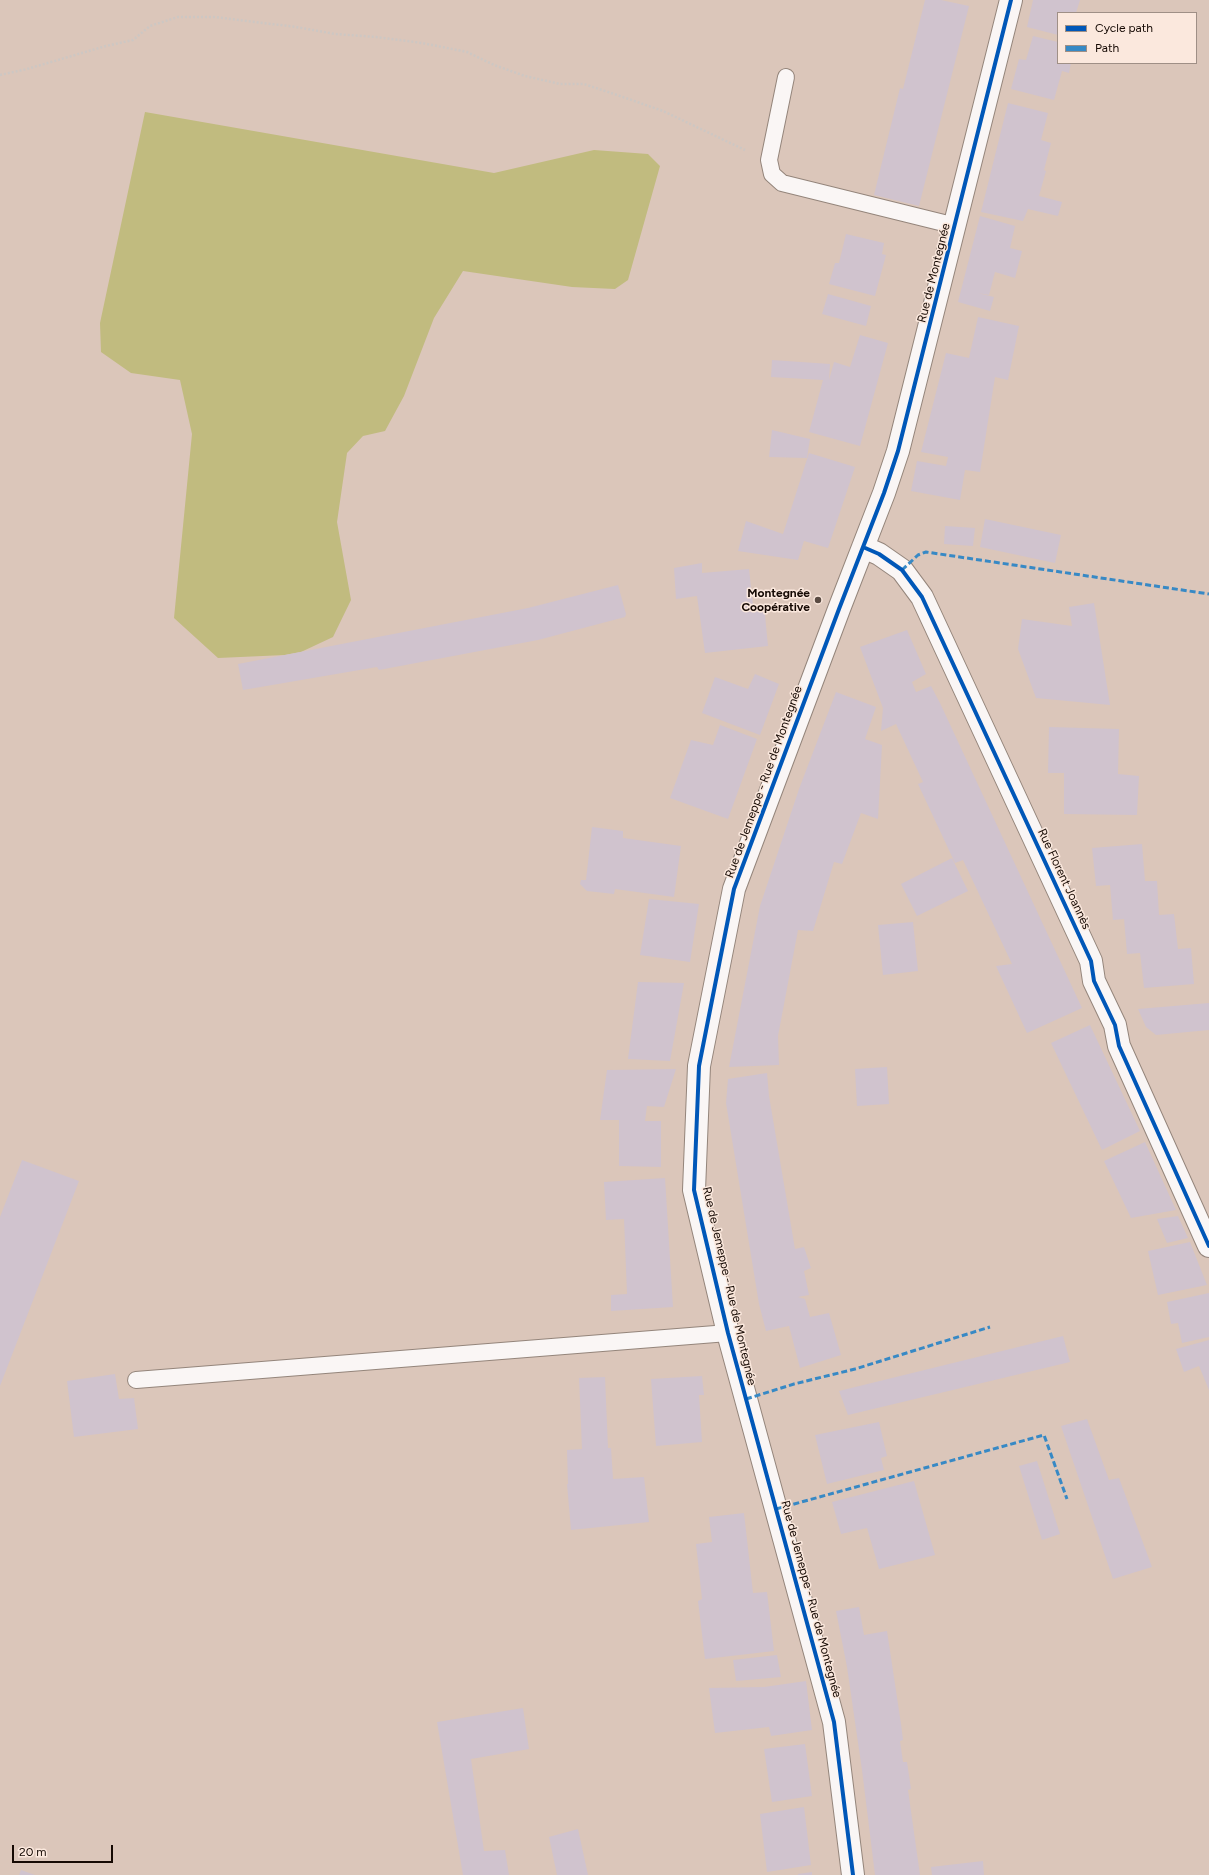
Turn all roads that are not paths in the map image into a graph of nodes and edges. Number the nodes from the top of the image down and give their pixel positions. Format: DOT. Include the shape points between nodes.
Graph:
graph roads {
  1 [pos="1011,0"];
  2 [pos="786,78"];
  3 [pos="956,226"];
  4 [pos="863,547"];
  5 [pos="1209,1246"];
  6 [pos="728,1333"];
  7 [pos="136,1380"];
  8 [pos="853,1875"];
  1 -- 3 [label="street, Rue de Montegnée"];
  2 -- 3 [label="lane" via="769,160 772,174 782,183"];
  3 -- 4 [label="street, Rue de Montegnée" via="898,451"];
  4 -- 5 [label="street, Rue Florent Joannès" via="884,557 902,570 922,597 1090,961 1094,981 1115,1026 1119,1046"];
  4 -- 6 [label="street, Rue de Jemeppe - Rue de Montegnée" via="734,889 699,1066 694,1190"];
  6 -- 7 [label="lane"];
  6 -- 8 [label="street, Rue de Jemeppe - Rue de Montegnée" via="834,1722"];
}
